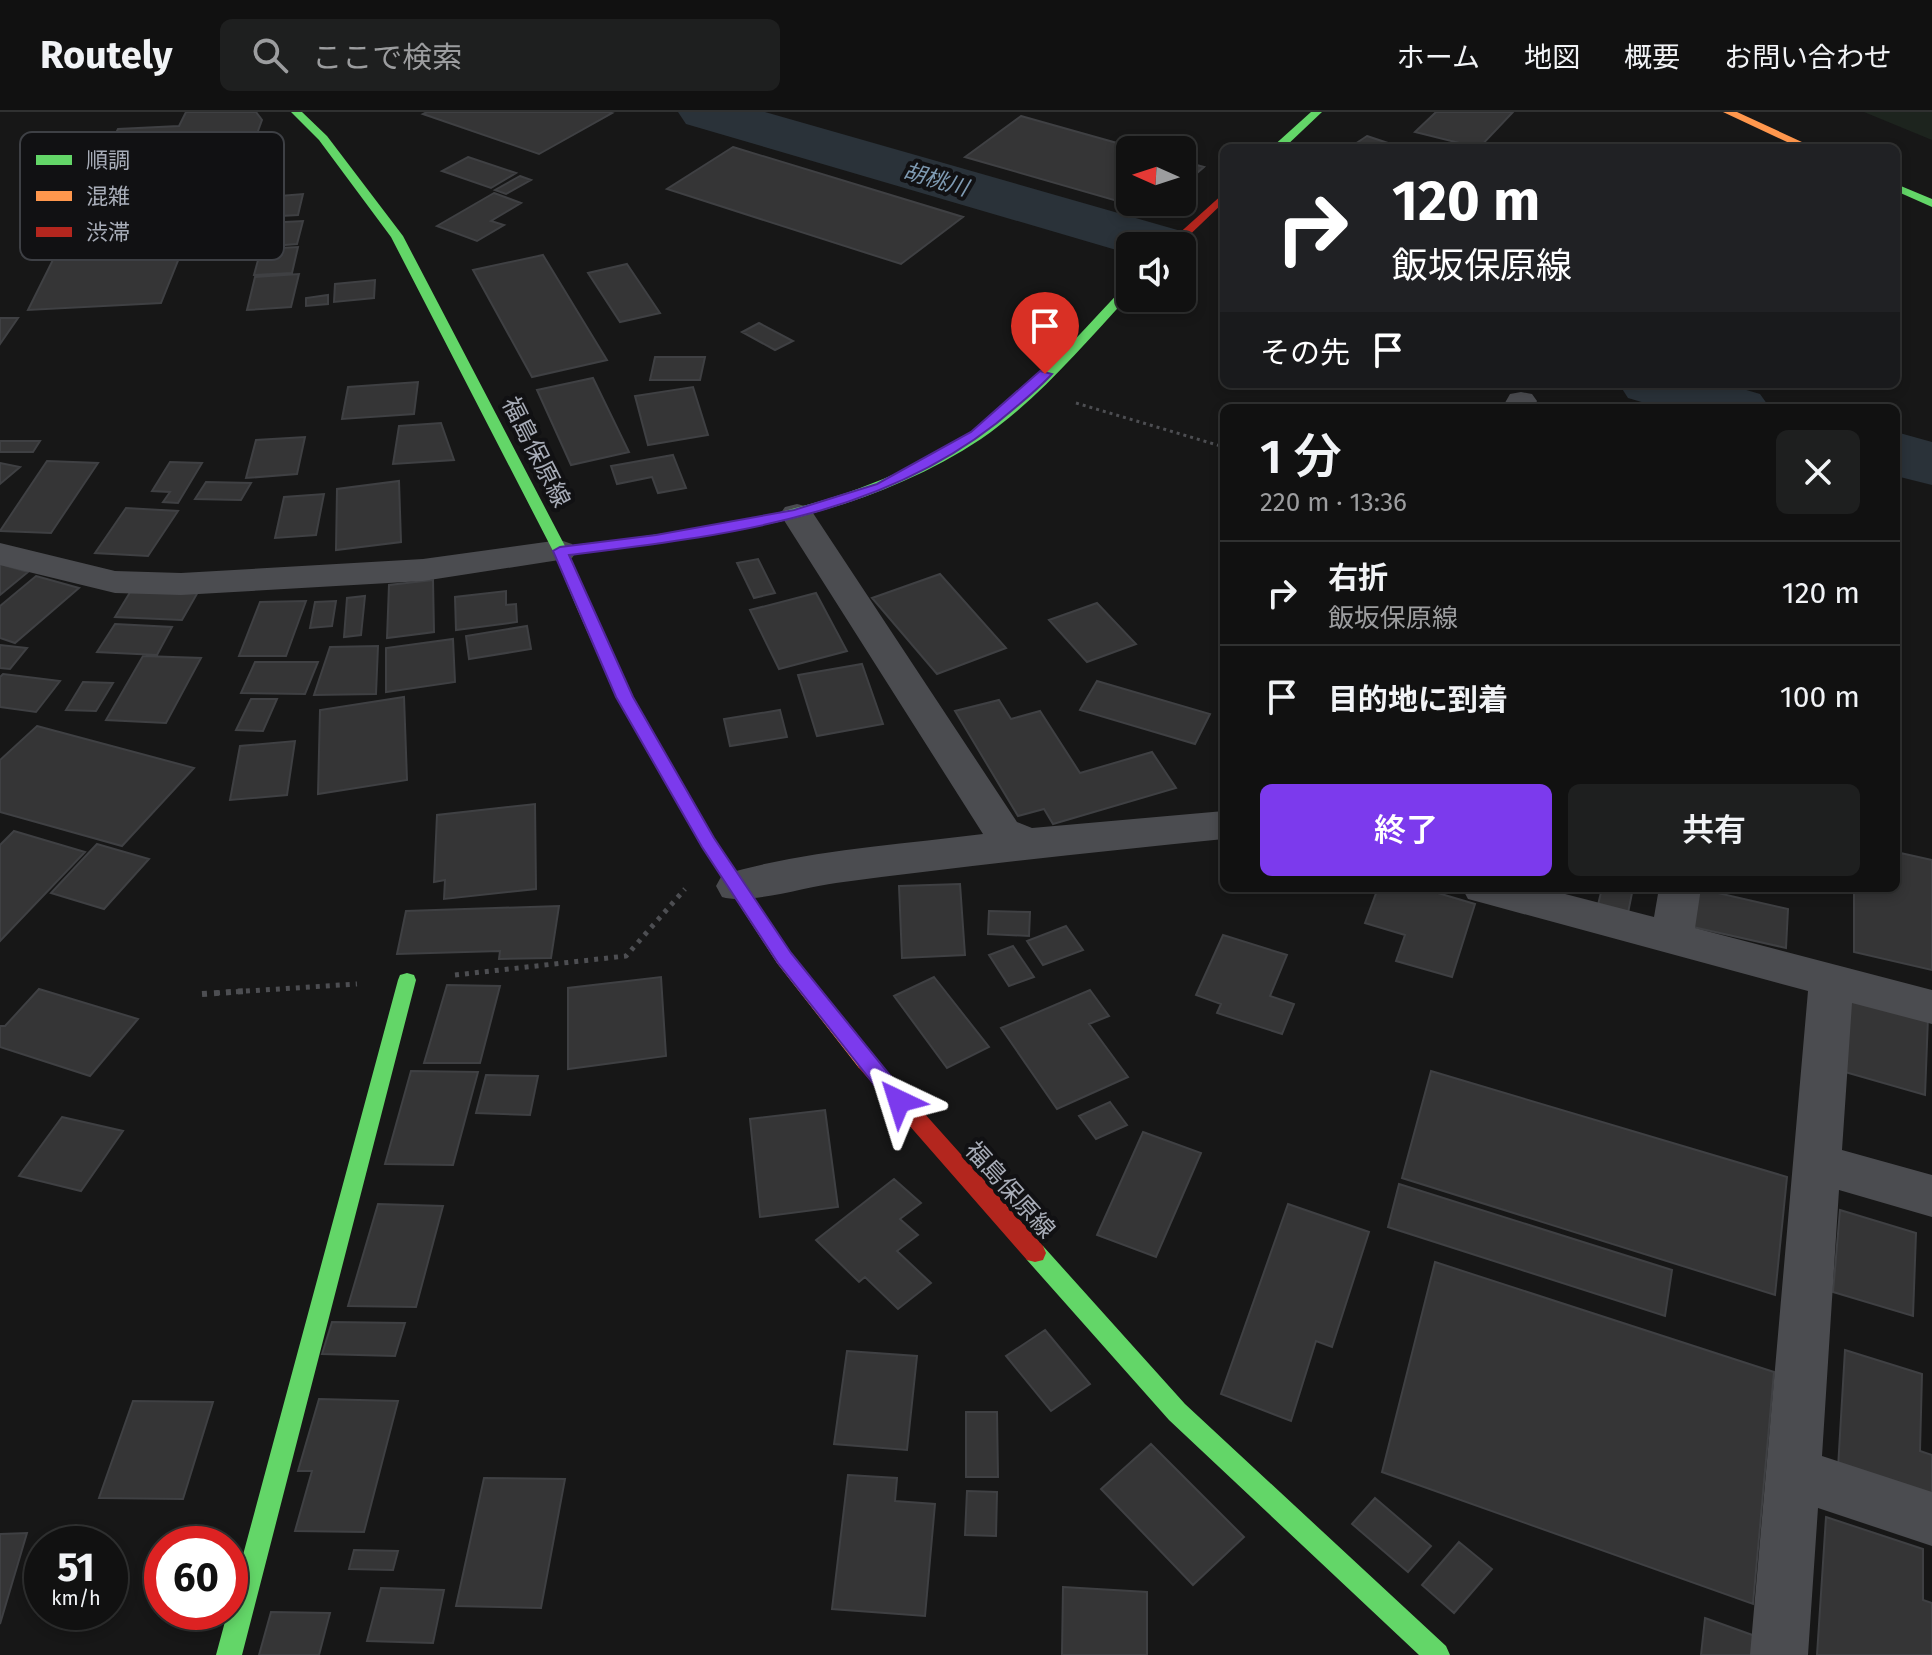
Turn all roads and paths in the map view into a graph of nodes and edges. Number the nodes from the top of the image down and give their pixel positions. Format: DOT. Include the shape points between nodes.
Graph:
graph roads {
  1 [pos="296,112"];
  2 [pos="1317,112"];
  3 [pos="1728,112"];
  4 [pos="1281,144"];
  5 [pos="1800,144"];
  6 [pos="1900,189"];
  7 [pos="1220,200"];
  8 [pos="1932,203"];
  9 [pos="1184,232"];
  10 [pos="1116,302"];
  11 [pos="1030,388"];
  12 [pos="1220,446"];
  13 [pos="797,514"];
  14 [pos="560,551"];
  15 [pos="0,554"];
  16 [pos="1220,825"];
  17 [pos="1029,843"];
  18 [pos="730,875"];
  19 [pos="1498,892"];
  20 [pos="1679,892"];
  21 [pos="1672,938"];
  22 [pos="407,980"];
  23 [pos="1831,981"];
  24 [pos="202,994"];
  25 [pos="1932,1007"];
  26 [pos="1817,1163"];
  27 [pos="1932,1196"];
  28 [pos="1793,1473"];
  29 [pos="1932,1519"];
  30 [pos="229,1655"];
  31 [pos="1437,1655"];
  32 [pos="1779,1655"];
  1 -- 14 [label="main road, 福島保原線" via="323,138 397,236"];
  2 -- 4 [label="main road"];
  3 -- 5 [label="main road"];
  6 -- 8 [label="main road"];
  7 -- 9 [label="main road"];
  10 -- 11 [label="main road"];
  11 -- 12 [label="path"];
  11 -- 13 [label="main road" via="976,435 903,478"];
  13 -- 14 [label="main road"];
  13 -- 17 [label="street" via="1003,832"];
  14 -- 15 [label="street" via="423,570 181,584 115,582"];
  14 -- 18 [label="main road, 福島保原線" via="624,697"];
  16 -- 17 [label="street"];
  17 -- 18 [label="street" via="800,872"];
  18 -- 22 [label="path" via="677,896 626,956"];
  18 -- 31 [label="main road, 福島保原線" via="784,958 878,1077 1177,1412"];
  19 -- 21 [label="street"];
  20 -- 21 [label="street"];
  21 -- 23 [label="street"];
  22 -- 24 [label="path"];
  22 -- 30 [label="main road"];
  23 -- 25 [label="street"];
  23 -- 26 [label="street"];
  26 -- 27 [label="street"];
  26 -- 28 [label="street"];
  28 -- 29 [label="street"];
  28 -- 32 [label="street"];
}
